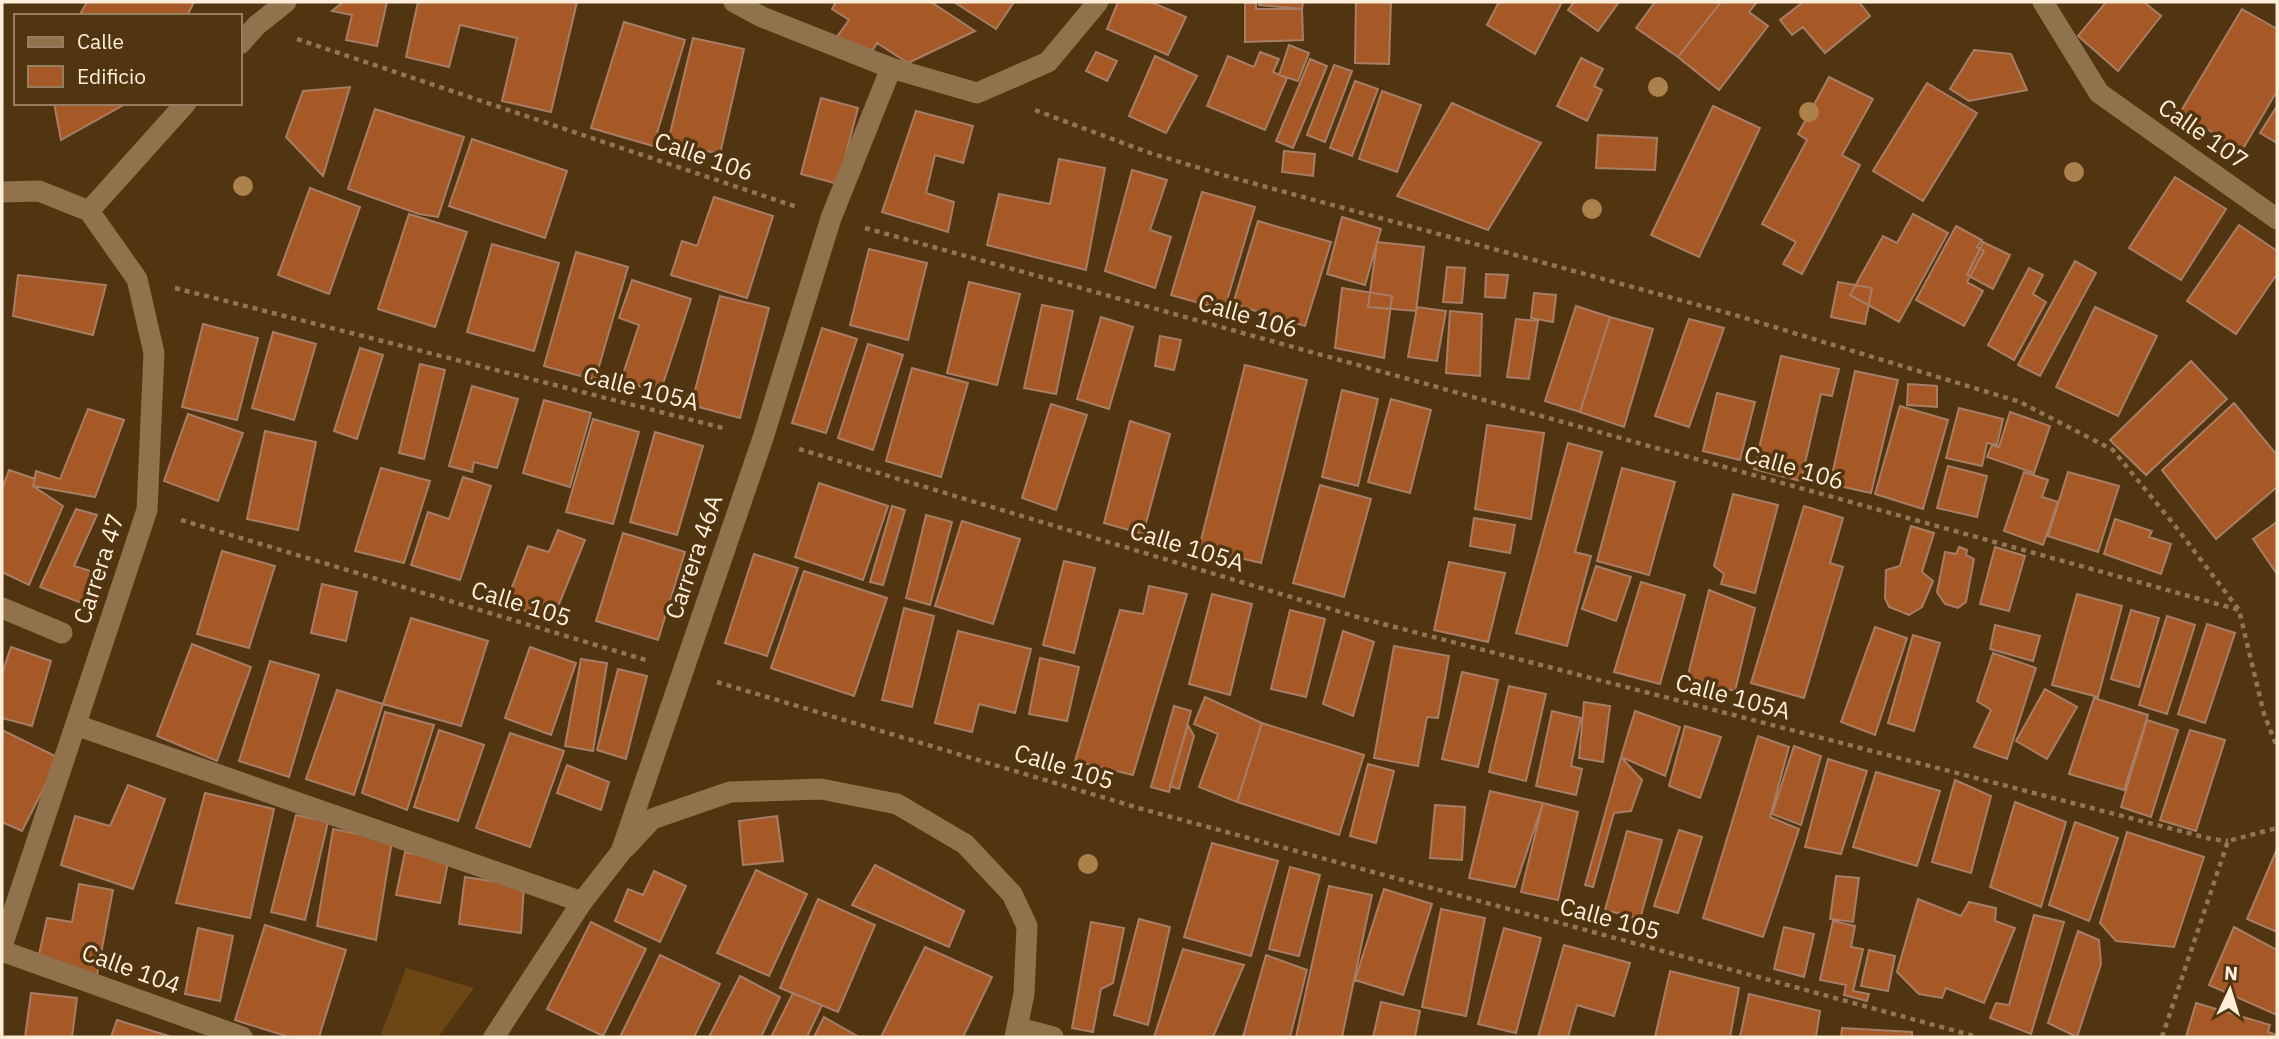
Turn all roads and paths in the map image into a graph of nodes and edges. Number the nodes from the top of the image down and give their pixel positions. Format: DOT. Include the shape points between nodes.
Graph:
graph roads {
  1 [pos="263,2"];
  2 [pos="286,2"];
  3 [pos="734,2"];
  4 [pos="1098,2"];
  5 [pos="2043,2"];
  6 [pos="257,25"];
  7 [pos="242,42"];
  8 [pos="891,68"];
  9 [pos="976,93"];
  10 [pos="184,105"];
  11 [pos="2,192"];
  12 [pos="89,211"];
  13 [pos="831,218"];
  14 [pos="2277,219"];
  15 [pos="137,279"];
  16 [pos="763,438"];
  17 [pos="147,510"];
  18 [pos="2,608"];
  19 [pos="2239,610"];
  20 [pos="62,633"];
  21 [pos="682,671"];
  22 [pos="76,725"];
  23 [pos="2277,747"];
  24 [pos="2277,828"];
  25 [pos="2228,841"];
  26 [pos="621,852"];
  27 [pos="582,902"];
  28 [pos="2,946"];
  29 [pos="2,951"];
  30 [pos="1017,1033"];
  31 [pos="242,1037"];
  32 [pos="494,1037"];
  33 [pos="1053,1037"];
  34 [pos="1978,1037"];
  35 [pos="2162,1037"];
  1 -- 6 [label="street"];
  2 -- 6 [label="street"];
  3 -- 8 [label="street"];
  4 -- 9 [label="street" via="1048,62"];
  5 -- 14 [label="street, Calle 107" via="2099,93"];
  6 -- 7 [label="street"];
  6 -- 13 [label="path, Calle 106"];
  8 -- 9 [label="street"];
  8 -- 13 [label="street, Carrera 46A"];
  9 -- 19 [label="path" via="1219,174 1735,314 2020,402 2113,450"];
  10 -- 12 [label="street"];
  11 -- 12 [label="street" via="39,191"];
  12 -- 15 [label="street, Carrera 47"];
  13 -- 16 [label="street, Carrera 46A"];
  13 -- 19 [label="path, Calle 106"];
  15 -- 16 [label="path, Calle 105A"];
  15 -- 17 [label="street, Carrera 47" via="154,354"];
  16 -- 21 [label="street, Carrera 46A"];
  16 -- 25 [label="path, Calle 105A" via="1364,619"];
  17 -- 21 [label="path, Calle 105"];
  17 -- 22 [label="street, Carrera 47"];
  18 -- 20 [label="street"];
  19 -- 23 [label="path" via="2264,714"];
  21 -- 26 [label="street, Carrera 46A"];
  21 -- 34 [label="path, Calle 105" via="1142,809"];
  22 -- 27 [label="street"];
  22 -- 28 [label="street, Carrera 47"];
  24 -- 25 [label="path"];
  25 -- 35 [label="path"];
  26 -- 27 [label="street, Carrera 46A"];
  26 -- 30 [label="street" via="652,819 730,792 821,789 897,804 965,844 1012,894 1027,926"];
  27 -- 32 [label="street, Carrera 46A"];
  29 -- 31 [label="street, Calle 104"];
  30 -- 33 [label="street"];
}
